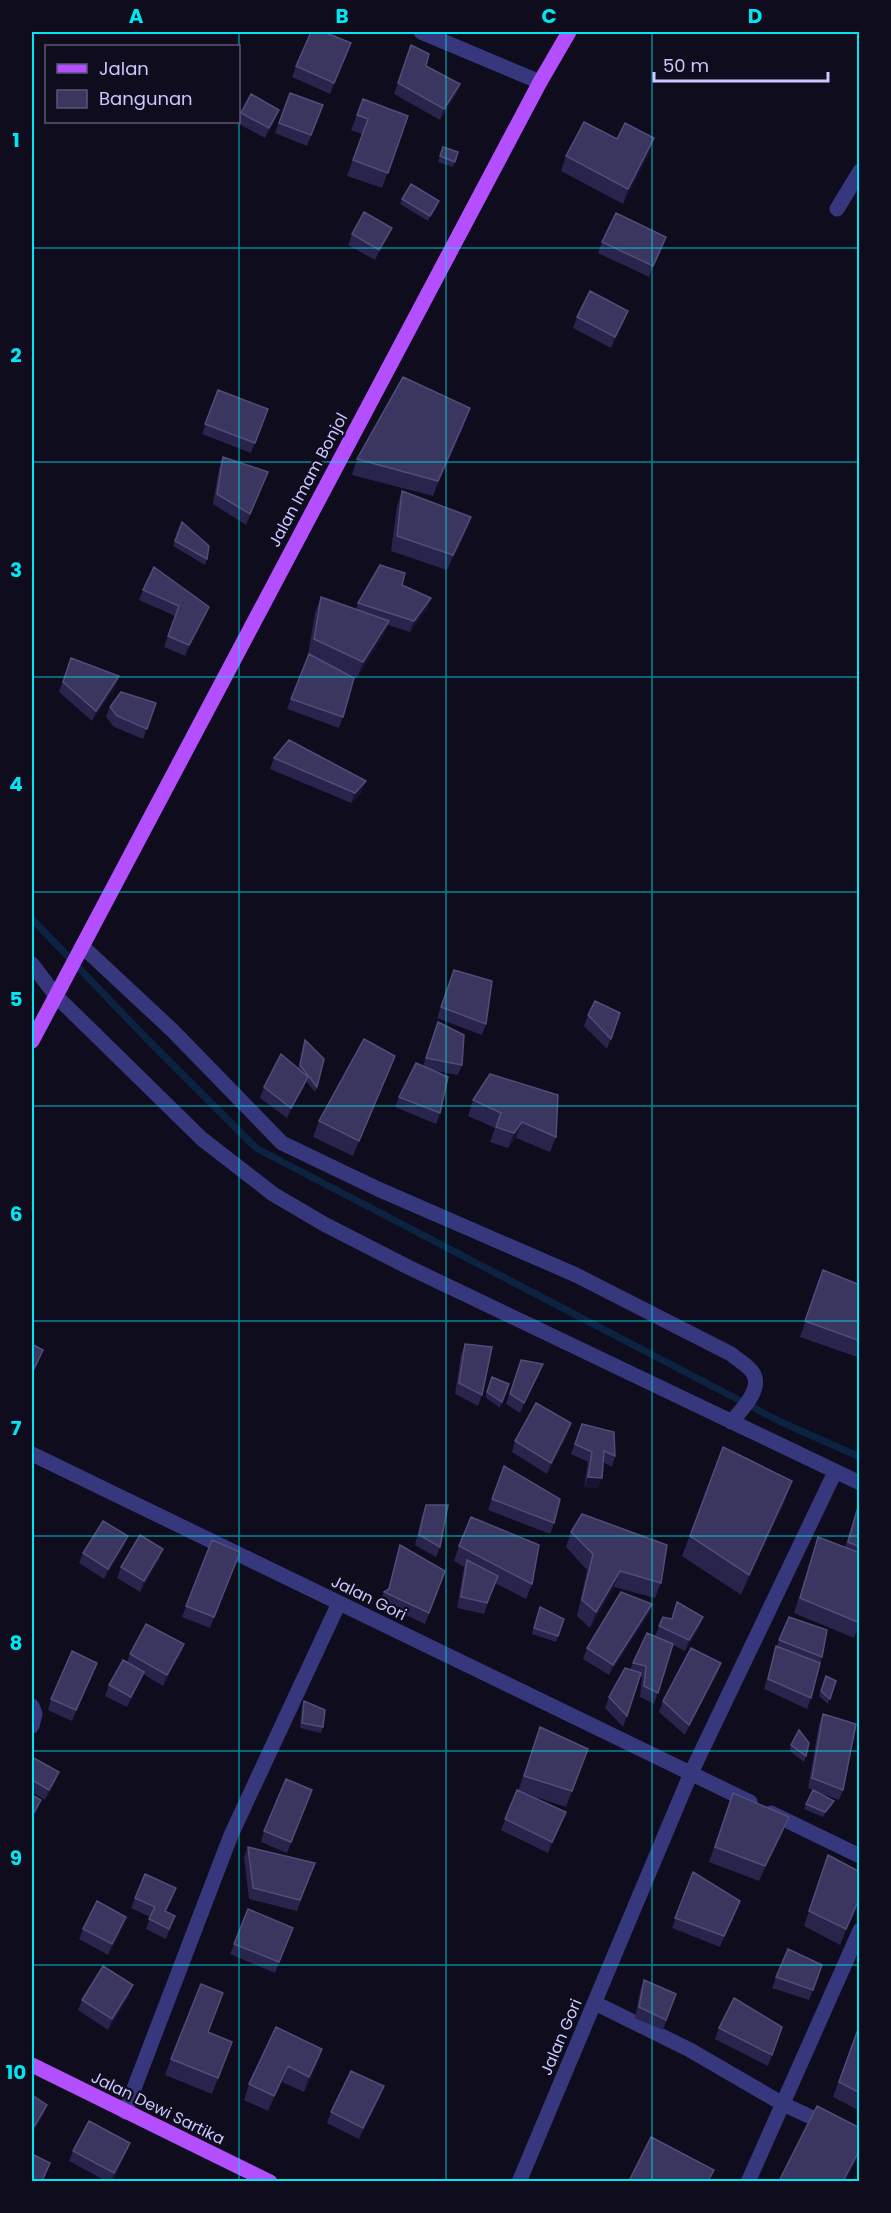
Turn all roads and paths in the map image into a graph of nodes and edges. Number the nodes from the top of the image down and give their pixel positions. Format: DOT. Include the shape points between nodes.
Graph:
graph roads {
  1 [pos="421,32"];
  2 [pos="569,32"];
  3 [pos="540,82"];
  4 [pos="860,171"];
  5 [pos="837,209"];
  6 [pos="82,948"];
  7 [pos="32,964"];
  8 [pos="56,995"];
  9 [pos="32,1041"];
  10 [pos="734,1419"];
  11 [pos="32,1454"];
  12 [pos="835,1472"];
  13 [pos="860,1483"];
  14 [pos="339,1603"];
  15 [pos="32,1706"];
  16 [pos="32,1726"];
  17 [pos="691,1773"];
  18 [pos="860,1856"];
  19 [pos="860,1930"];
  20 [pos="595,2003"];
  21 [pos="32,2065"];
  22 [pos="783,2104"];
  23 [pos="125,2112"];
  24 [pos="860,2140"];
  25 [pos="270,2181"];
  26 [pos="519,2181"];
  27 [pos="748,2181"];
  1 -- 3 [label="street"];
  2 -- 3 [label="main road, Jalan Imam Bonjol"];
  3 -- 6 [label="main road, Jalan Imam Bonjol"];
  4 -- 5 [label="street"];
  6 -- 8 [label="main road, Jalan Imam Bonjol"];
  6 -- 10 [label="street" via="172,1030 282,1143 576,1275 731,1354 754,1375 753,1393"];
  7 -- 8 [label="street"];
  8 -- 9 [label="main road, Jalan Imam Bonjol"];
  8 -- 10 [label="street" via="202,1139 273,1194 408,1267"];
  10 -- 12 [label="street"];
  11 -- 14 [label="street, Jalan Gori"];
  12 -- 13 [label="street"];
  12 -- 17 [label="street, Jalan Gori"];
  14 -- 17 [label="street, Jalan Gori"];
  14 -- 23 [label="street" via="231,1835"];
  15 -- 16 [label="street"];
  17 -- 18 [label="street, Jalan Gori"];
  17 -- 20 [label="street, Jalan Gori"];
  19 -- 22 [label="street"];
  20 -- 22 [label="street" via="690,2050"];
  20 -- 26 [label="street, Jalan Gori"];
  21 -- 23 [label="main road, Jalan Dewi Sartika"];
  22 -- 24 [label="street"];
  22 -- 27 [label="street"];
  23 -- 25 [label="main road, Jalan Dewi Sartika"];
}
